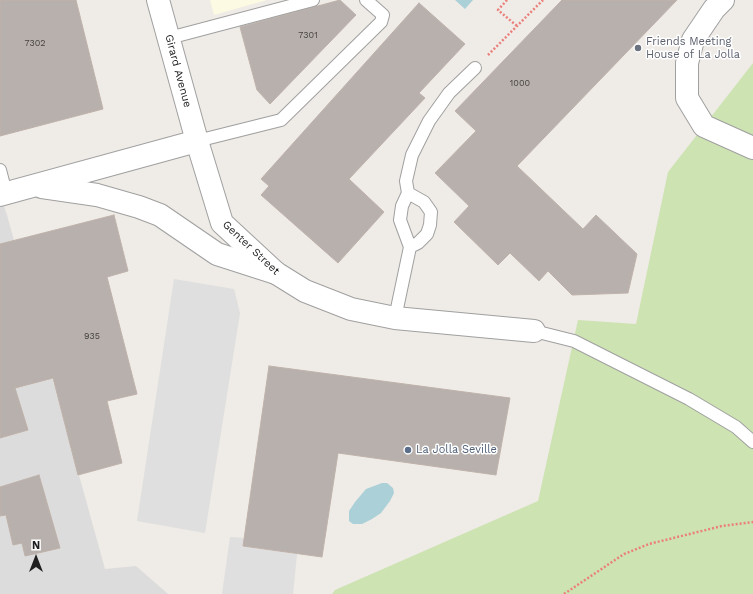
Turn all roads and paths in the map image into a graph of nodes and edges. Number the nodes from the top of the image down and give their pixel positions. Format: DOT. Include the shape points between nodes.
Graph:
graph roads {
  1 [pos="158,0"];
  2 [pos="313,0"];
  3 [pos="366,0"];
  4 [pos="507,0"];
  5 [pos="536,0"];
  6 [pos="543,0"];
  7 [pos="723,0"];
  8 [pos="539,4"];
  9 [pos="517,26"];
  10 [pos="169,38"];
  11 [pos="475,68"];
  12 [pos="197,141"];
  13 [pos="753,148"];
  14 [pos="0,170"];
  15 [pos="32,186"];
  16 [pos="408,193"];
  17 [pos="3,194"];
  18 [pos="410,247"];
  19 [pos="276,273"];
  20 [pos="395,318"];
  21 [pos="534,331"];
  22 [pos="753,442"];
  23 [pos="753,522"];
  24 [pos="564,594"];
  1 -- 10 [label="street, Girard Avenue"];
  2 -- 10 [label="lane"];
  3 -- 12 [label="lane" via="383,15 381,22 281,120"];
  4 -- 9 [label="path" via="498,10"];
  5 -- 8 [label="path"];
  6 -- 8 [label="path"];
  7 -- 13 [label="street" via="693,40 687,63 687,98 704,126"];
  8 -- 9 [label="path"];
  9 -- 11 [label="path"];
  10 -- 12 [label="street, Girard Avenue"];
  11 -- 16 [label="lane" via="449,93 429,121 412,155 406,181"];
  12 -- 15 [label="street"];
  12 -- 19 [label="street, Genter Street" via="222,223"];
  14 -- 17 [label="lane"];
  15 -- 17 [label="street"];
  15 -- 19 [label="street" via="97,195 139,207 160,215 217,254"];
  16 -- 18 [label="lane" via="402,206 400,220"];
  16 -- 18 [label="lane" via="424,202 431,212 426,234"];
  18 -- 20 [label="lane"];
  19 -- 20 [label="street, Genter Street" via="305,291 352,309"];
  20 -- 21 [label="street, Genter Street"];
  21 -- 22 [label="lane" via="574,341 689,400 736,428"];
  23 -- 24 [label="path" via="722,526 649,544 624,554"];
}
